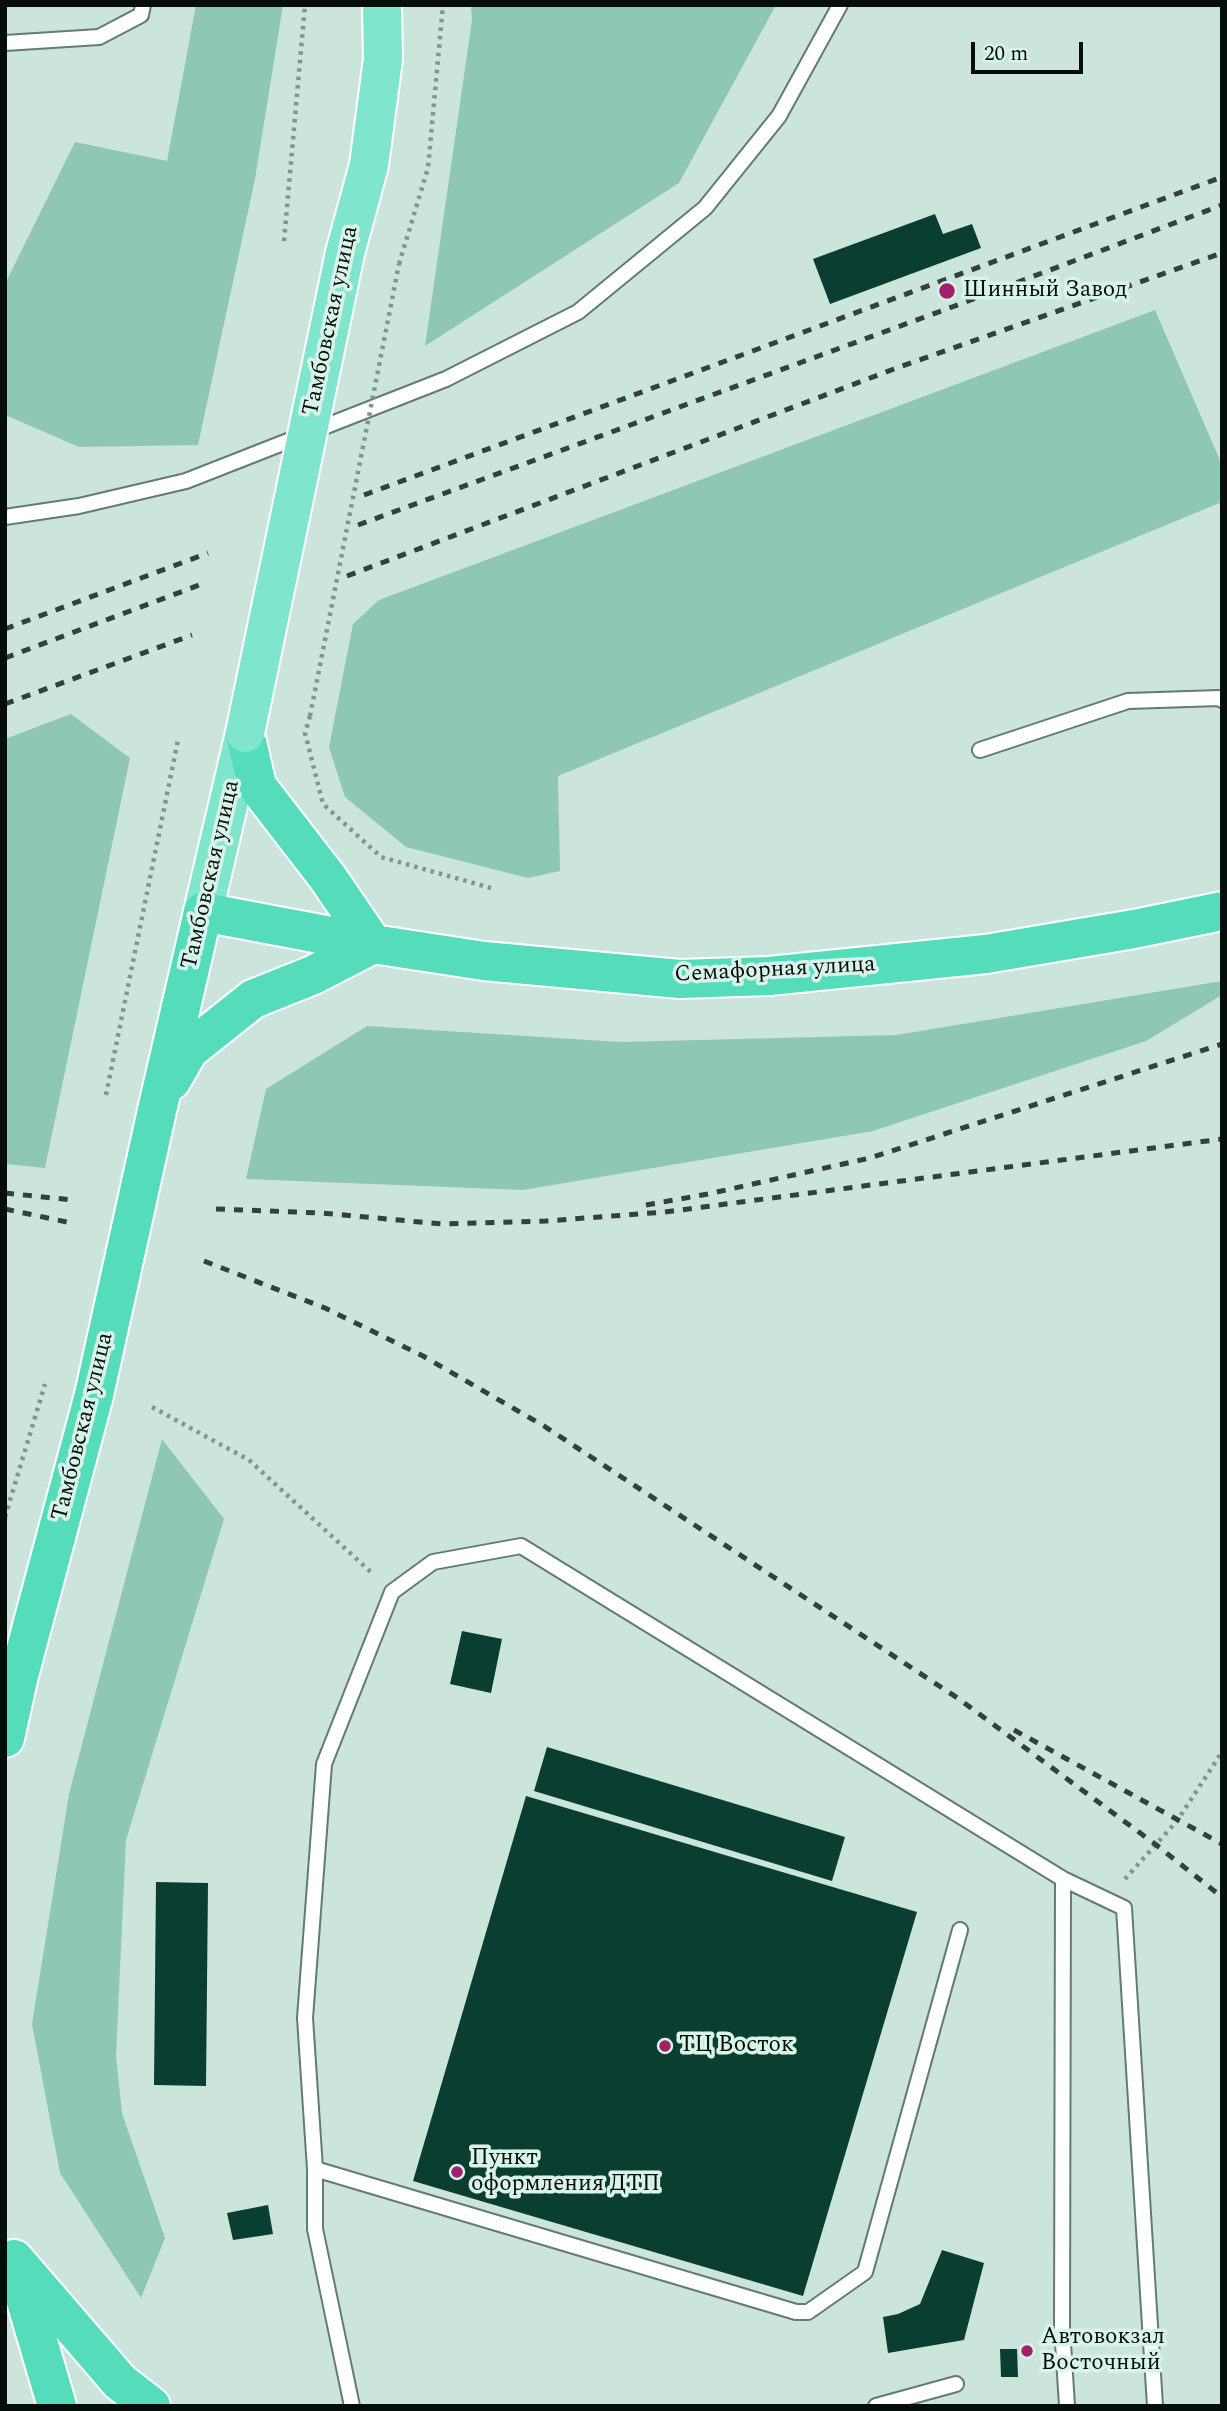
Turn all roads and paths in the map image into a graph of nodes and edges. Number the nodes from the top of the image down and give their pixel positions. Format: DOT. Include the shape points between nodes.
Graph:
graph roads {
  1 [pos="143,5"];
  2 [pos="304,5"];
  3 [pos="382,5"];
  4 [pos="443,5"];
  5 [pos="840,5"];
  6 [pos="5,43"];
  7 [pos="284,241"];
  8 [pos="5,517"];
  9 [pos="1222,700"];
  10 [pos="245,733"];
  11 [pos="178,740"];
  12 [pos="980,750"];
  13 [pos="491,888"];
  14 [pos="1222,911"];
  15 [pos="203,912"];
  16 [pos="373,944"];
  17 [pos="106,1095"];
  18 [pos="158,1106"];
  19 [pos="45,1384"];
  20 [pos="152,1407"];
  21 [pos="5,1517"];
  22 [pos="392,1592"];
  23 [pos="5,1738"];
  24 [pos="1222,1752"];
  25 [pos="1063,1879"];
  26 [pos="1124,1908"];
  27 [pos="960,1930"];
  28 [pos="315,2169"];
  29 [pos="9,2251"];
  30 [pos="956,2384"];
  31 [pos="57,2406"];
  32 [pos="151,2406"];
  33 [pos="352,2406"];
  34 [pos="876,2406"];
  35 [pos="1067,2406"];
  36 [pos="1155,2406"];
  1 -- 6 [label="lane" via="141,15 99,37"];
  2 -- 7 [label="path"];
  3 -- 10 [label="main road, Тамбовская улица, bridge" via="383,59 369,165 345,253"];
  4 -- 13 [label="path, bridge" via="428,168 400,264 305,733 323,804 382,857"];
  5 -- 8 [label="lane" via="779,116 705,208 578,312 446,379 186,481 79,506"];
  9 -- 12 [label="lane" via="1128,701"];
  10 -- 15 [label="main road, Тамбовская улица"];
  10 -- 16 [label="highway" via="257,786"];
  11 -- 17 [label="path"];
  14 -- 16 [label="highway, Семафорная улица" via="986,954 769,976 680,979 484,961"];
  15 -- 16 [label="highway, Семафорная улица"];
  15 -- 18 [label="highway, Тамбовская улица"];
  16 -- 18 [label="highway" via="254,999 189,1050"];
  18 -- 23 [label="highway, Тамбовская улица, bridge" via="94,1395"];
  19 -- 21 [label="path"];
  20 -- 22 [label="path" via="249,1460"];
  22 -- 25 [label="lane" via="433,1562 521,1546"];
  22 -- 28 [label="lane" via="324,1764 304,2018"];
  24 -- 26 [label="path" via="1177,1821 1119,1886"];
  25 -- 26 [label="lane"];
  25 -- 35 [label="lane" via="1062,2327"];
  26 -- 36 [label="lane"];
  27 -- 28 [label="lane" via="865,2272 808,2312"];
  28 -- 33 [label="lane" via="315,2229"];
  29 -- 31 [label="highway"];
  29 -- 32 [label="highway" via="120,2382"];
  30 -- 34 [label="lane"];
}
